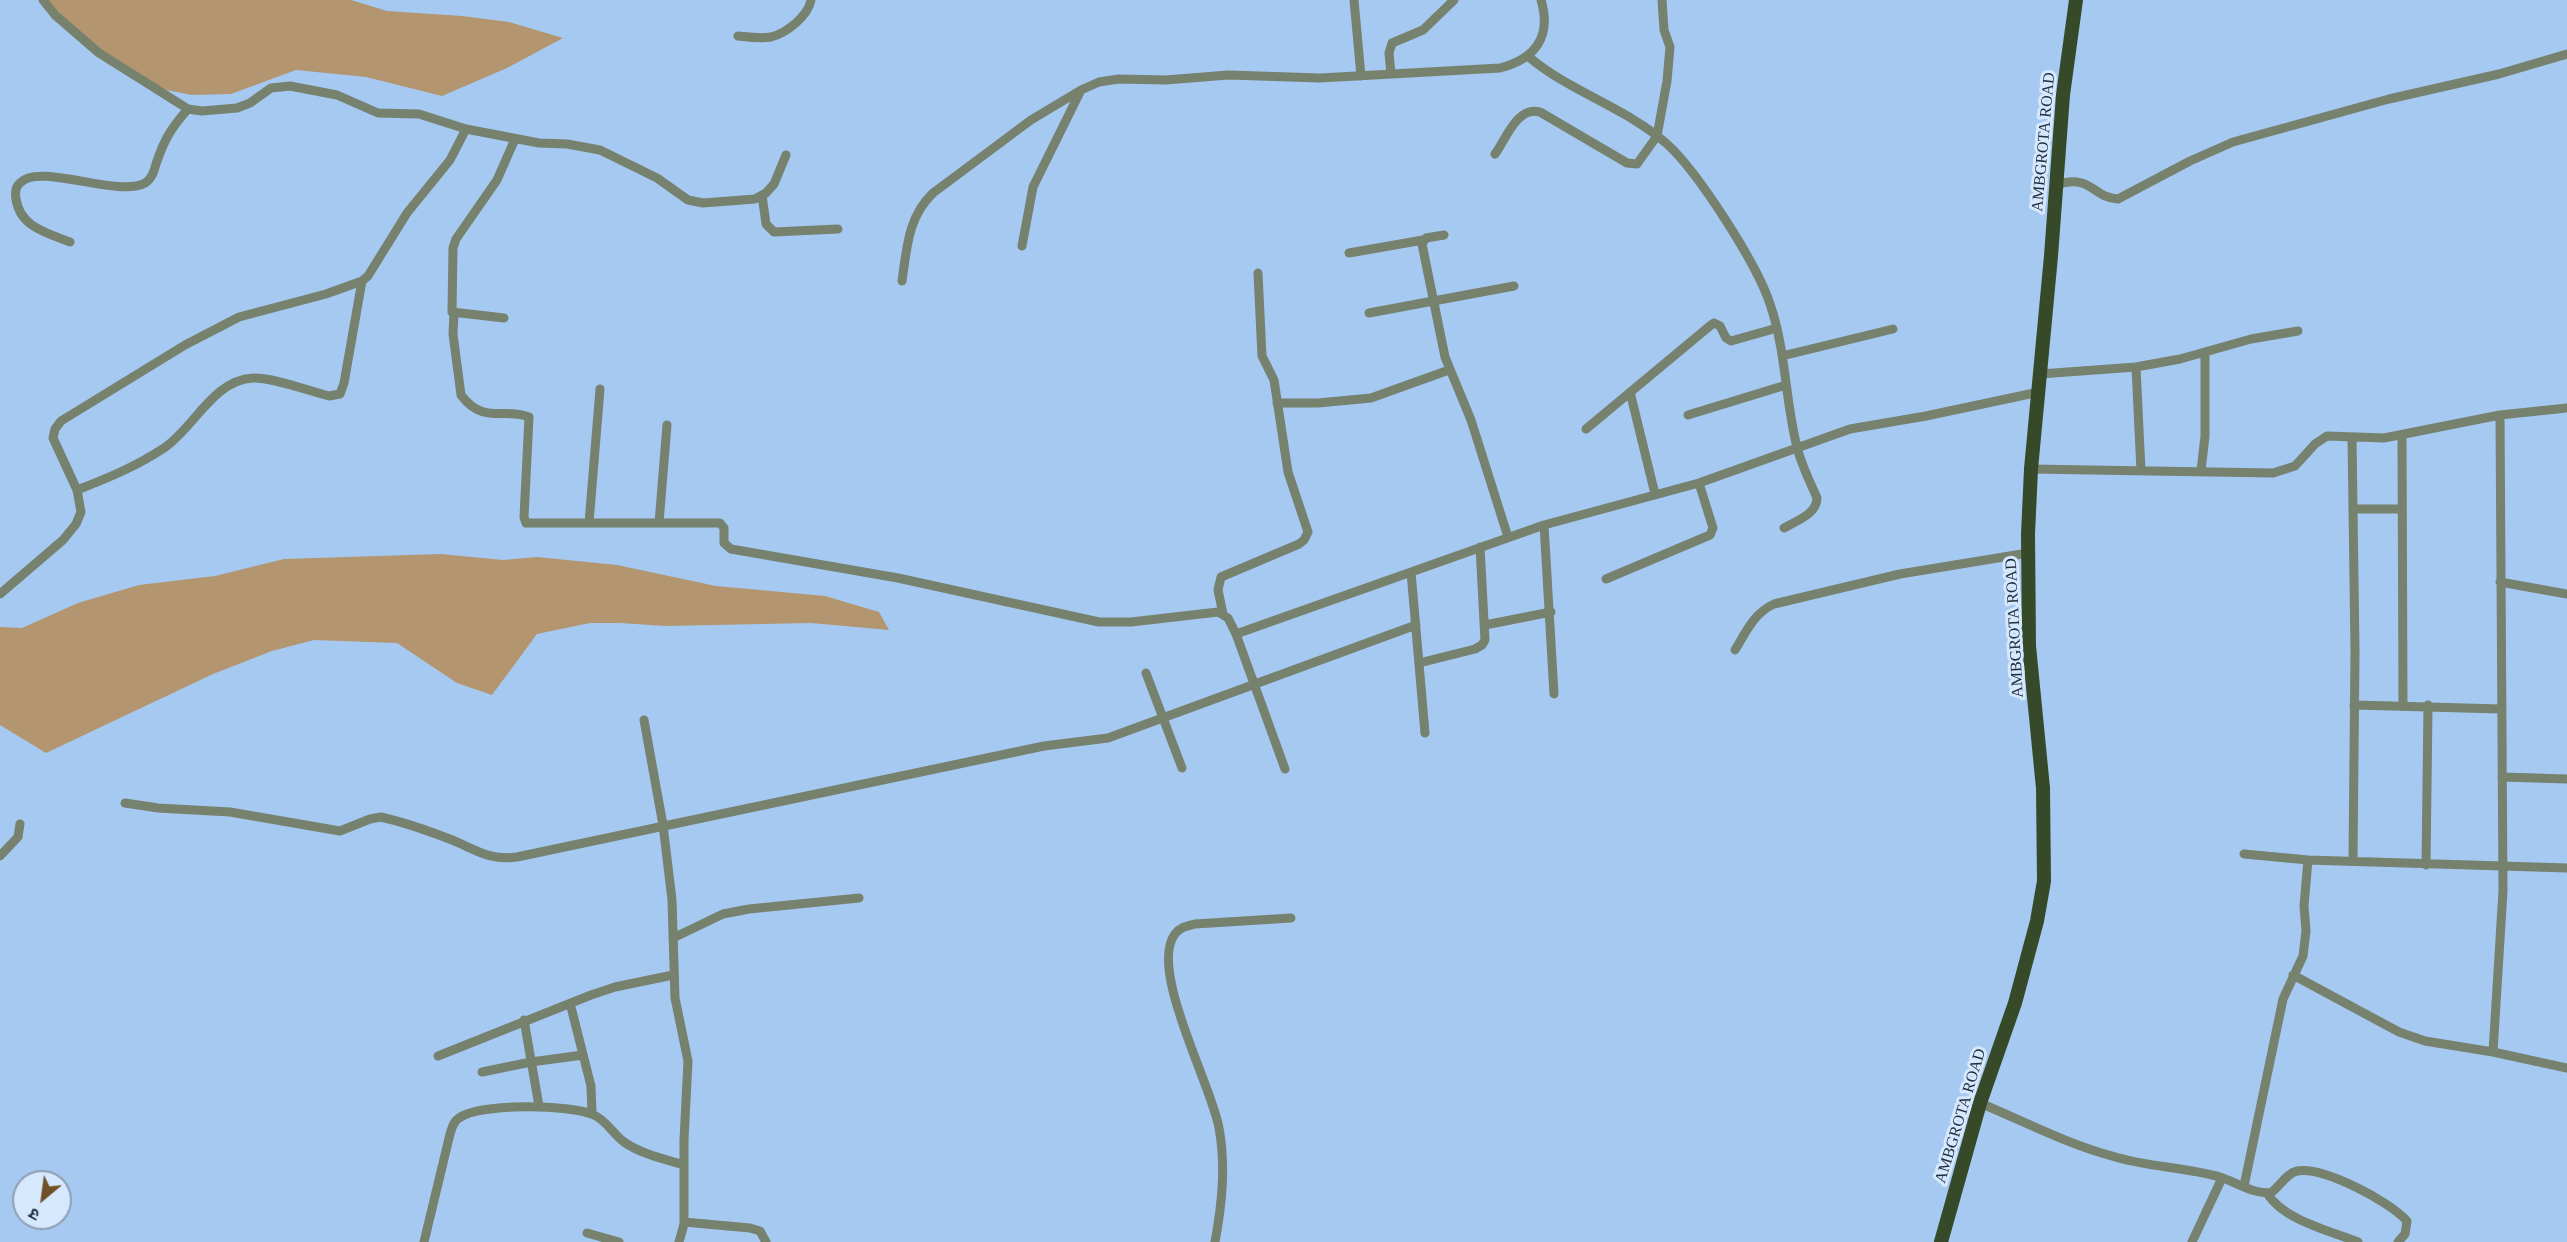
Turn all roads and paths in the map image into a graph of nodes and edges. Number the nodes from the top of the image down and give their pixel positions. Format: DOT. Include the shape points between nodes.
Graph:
graph roads {
  1 [pos="43,0"];
  2 [pos="812,0"];
  3 [pos="1354,0"];
  4 [pos="1454,0"];
  5 [pos="1541,0"];
  6 [pos="1662,0"];
  7 [pos="2076,0"];
  8 [pos="738,36"];
  9 [pos="2567,54"];
  10 [pos="1529,57"];
  11 [pos="1391,74"];
  12 [pos="1361,76"];
  13 [pos="1081,90"];
  14 [pos="188,109"];
  15 [pos="466,129"];
  16 [pos="1657,136"];
  17 [pos="515,139"];
  18 [pos="1495,154"];
  19 [pos="786,155"];
  20 [pos="2056,185"];
  21 [pos="762,195"];
  22 [pos="838,229"];
  23 [pos="1444,235"];
  24 [pos="1423,240"];
  25 [pos="70,242"];
  26 [pos="1022,246"];
  27 [pos="1349,253"];
  28 [pos="1258,273"];
  29 [pos="362,281"];
  30 [pos="902,281"];
  31 [pos="1514,286"];
  32 [pos="1433,302"];
  33 [pos="454,313"];
  34 [pos="1369,313"];
  35 [pos="504,318"];
  36 [pos="1777,328"];
  37 [pos="1893,329"];
  38 [pos="2298,331"];
  39 [pos="2205,352"];
  40 [pos="1782,356"];
  41 [pos="2136,368"];
  42 [pos="1449,370"];
  43 [pos="2040,374"];
  44 [pos="1786,385"];
  45 [pos="600,388"];
  46 [pos="1630,392"];
  47 [pos="2039,392"];
  48 [pos="1277,403"];
  49 [pos="2567,408"];
  50 [pos="1688,414"];
  51 [pos="2500,416"];
  52 [pos="667,425"];
  53 [pos="1586,429"];
  54 [pos="2402,436"];
  55 [pos="2352,437"];
  56 [pos="1797,449"];
  57 [pos="2031,469"];
  58 [pos="2141,471"];
  59 [pos="2201,471"];
  60 [pos="1699,483"];
  61 [pos="77,490"];
  62 [pos="1655,495"];
  63 [pos="2353,509"];
  64 [pos="2402,509"];
  65 [pos="589,523"];
  66 [pos="659,523"];
  67 [pos="1544,525"];
  68 [pos="1784,528"];
  69 [pos="1508,537"];
  70 [pos="1480,547"];
  71 [pos="2028,553"];
  72 [pos="1411,572"];
  73 [pos="1606,579"];
  74 [pos="2500,582"];
  75 [pos="0,594"];
  76 [pos="2567,594"];
  77 [pos="1551,612"];
  78 [pos="1223,614"];
  79 [pos="1416,625"];
  80 [pos="1485,625"];
  81 [pos="1236,634"];
  82 [pos="1735,650"];
  83 [pos="1419,663"];
  84 [pos="1146,673"];
  85 [pos="1253,685"];
  86 [pos="1554,694"];
  87 [pos="2354,705"];
  88 [pos="2403,705"];
  89 [pos="2428,705"];
  90 [pos="2500,709"];
  91 [pos="1162,718"];
  92 [pos="644,720"];
  93 [pos="1425,733"];
  94 [pos="1182,768"];
  95 [pos="1285,770"];
  96 [pos="2502,777"];
  97 [pos="2567,778"];
  98 [pos="125,803"];
  99 [pos="20,824"];
  100 [pos="663,825"];
  101 [pos="2244,854"];
  102 [pos="0,856"];
  103 [pos="2308,860"];
  104 [pos="2353,860"];
  105 [pos="2426,865"];
  106 [pos="2503,868"];
  107 [pos="2567,868"];
  108 [pos="859,898"];
  109 [pos="1291,918"];
  110 [pos="673,938"];
  111 [pos="673,975"];
  112 [pos="2293,975"];
  113 [pos="570,1003"];
  114 [pos="524,1020"];
  115 [pos="2493,1052"];
  116 [pos="583,1055"];
  117 [pos="438,1056"];
  118 [pos="531,1062"];
  119 [pos="2567,1068"];
  120 [pos="482,1072"];
  121 [pos="1980,1103"];
  122 [pos="539,1106"];
  123 [pos="592,1114"];
  124 [pos="684,1165"];
  125 [pos="2222,1178"];
  126 [pos="2244,1186"];
  127 [pos="2267,1193"];
  128 [pos="684,1222"];
  129 [pos="587,1233"];
  130 [pos="424,1242"];
  131 [pos="619,1242"];
  132 [pos="679,1242"];
  133 [pos="766,1242"];
  134 [pos="1215,1242"];
  135 [pos="1941,1242"];
  136 [pos="2192,1242"];
  137 [pos="2358,1242"];
  138 [pos="2398,1242"];
  1 -- 14 [label="street" via="99,53"];
  2 -- 8 [label="street" via="807,12 780,33 764,38"];
  3 -- 12 [label="street"];
  4 -- 11 [label="street" via="1423,30 1392,43"];
  5 -- 10 [label="street" via="1545,26"];
  6 -- 16 [label="street" via="1670,55"];
  7 -- 20 [label="main road, AMBGROTA ROAD"];
  9 -- 20 [label="street" via="2234,142 2125,197 2112,198 2074,181"];
  10 -- 11 [label="street" via="1500,68"];
  10 -- 16 [label="street"];
  11 -- 12 [label="street"];
  12 -- 13 [label="street" via="1119,79"];
  13 -- 26 [label="street" via="1033,187"];
  13 -- 30 [label="street" via="1031,120 921,205 909,234"];
  14 -- 15 [label="street" via="237,108 271,88 290,86 337,95 378,113 419,114"];
  14 -- 25 [label="street" via="166,136 153,175 141,185 38,176 18,184 17,206 28,223"];
  15 -- 17 [label="street"];
  15 -- 29 [label="street" via="450,160 407,213"];
  16 -- 18 [label="street" via="1640,161 1632,165 1532,110 1519,118"];
  16 -- 36 [label="street" via="1685,163 1742,249 1759,277"];
  17 -- 21 [label="street" via="600,150 657,178 694,202 755,199"];
  17 -- 33 [label="street" via="496,180 456,239 452,259"];
  19 -- 21 [label="street" via="774,184"];
  20 -- 43 [label="main road, AMBGROTA ROAD"];
  21 -- 22 [label="street" via="766,224 774,232"];
  23 -- 24 [label="street"];
  24 -- 27 [label="street"];
  24 -- 32 [label="street"];
  28 -- 48 [label="street" via="1262,356 1274,380"];
  29 -- 61 [label="street" via="239,317 185,345 61,421 55,429 55,447"];
  29 -- 61 [label="street" via="340,394 329,396 253,378 243,381 216,395 166,446 126,471"];
  31 -- 32 [label="street"];
  32 -- 34 [label="street"];
  32 -- 42 [label="street"];
  33 -- 35 [label="street"];
  33 -- 65 [label="street" via="461,395 488,414 529,417 525,521"];
  36 -- 40 [label="street"];
  36 -- 46 [label="street" via="1731,341 1714,323"];
  37 -- 40 [label="street"];
  38 -- 39 [label="street"];
  39 -- 41 [label="street"];
  39 -- 59 [label="street"];
  40 -- 44 [label="street"];
  41 -- 43 [label="street"];
  41 -- 58 [label="street"];
  42 -- 48 [label="street" via="1371,398"];
  42 -- 69 [label="street" via="1471,420"];
  43 -- 47 [label="main road, AMBGROTA ROAD"];
  44 -- 50 [label="street"];
  44 -- 56 [label="street"];
  45 -- 65 [label="street"];
  46 -- 53 [label="street"];
  46 -- 62 [label="street"];
  47 -- 56 [label="street" via="1850,429"];
  47 -- 57 [label="main road, AMBGROTA ROAD"];
  48 -- 78 [label="street" via="1288,472 1307,536 1299,544 1225,574 1218,590"];
  49 -- 51 [label="street"];
  51 -- 54 [label="street"];
  51 -- 74 [label="street"];
  52 -- 66 [label="street"];
  54 -- 55 [label="street"];
  54 -- 64 [label="street"];
  55 -- 59 [label="street" via="2321,439 2285,471"];
  55 -- 63 [label="street"];
  56 -- 60 [label="street"];
  56 -- 68 [label="street" via="1817,503 1811,512"];
  57 -- 58 [label="street"];
  57 -- 71 [label="main road, AMBGROTA ROAD"];
  58 -- 59 [label="street"];
  60 -- 62 [label="street"];
  60 -- 73 [label="street" via="1713,528 1710,535"];
  61 -- 75 [label="street" via="81,512 76,524"];
  62 -- 67 [label="street"];
  63 -- 64 [label="street"];
  63 -- 87 [label="street"];
  64 -- 88 [label="street"];
  65 -- 66 [label="street"];
  66 -- 78 [label="street" via="720,523 724,543 731,549 898,578 1099,622"];
  67 -- 69 [label="street"];
  67 -- 77 [label="street"];
  69 -- 70 [label="street"];
  70 -- 72 [label="street"];
  70 -- 80 [label="street"];
  71 -- 82 [label="street" via="1900,573 1774,604 1755,617"];
  71 -- 121 [label="main road, AMBGROTA ROAD" via="2029,646 2043,788 2044,881 2015,1003"];
  72 -- 79 [label="street"];
  72 -- 81 [label="street"];
  74 -- 76 [label="street"];
  74 -- 90 [label="street"];
  77 -- 80 [label="street"];
  77 -- 86 [label="street"];
  78 -- 81 [label="street"];
  79 -- 83 [label="street"];
  79 -- 85 [label="street"];
  80 -- 83 [label="street" via="1482,645"];
  81 -- 85 [label="street"];
  83 -- 93 [label="street"];
  84 -- 91 [label="street"];
  85 -- 91 [label="street"];
  85 -- 95 [label="street"];
  87 -- 88 [label="street"];
  87 -- 104 [label="street"];
  88 -- 89 [label="street"];
  89 -- 90 [label="street"];
  89 -- 105 [label="street"];
  90 -- 96 [label="street"];
  91 -- 94 [label="street"];
  91 -- 100 [label="street" via="1092,742 1044,747"];
  92 -- 100 [label="street"];
  96 -- 97 [label="street"];
  96 -- 106 [label="street"];
  98 -- 100 [label="street" via="230,812 340,831 381,818 500,859"];
  99 -- 102 [label="street" via="18,837"];
  100 -- 110 [label="street"];
  101 -- 103 [label="street"];
  103 -- 104 [label="street"];
  103 -- 112 [label="street" via="2306,943 2304,956"];
  104 -- 105 [label="street"];
  105 -- 106 [label="street"];
  106 -- 107 [label="street"];
  106 -- 115 [label="street"];
  108 -- 110 [label="street" via="731,912"];
  109 -- 134 [label="street" via="1195,924 1182,927 1169,946 1174,994 1185,1036 1212,1099 1219,1128 1222,1199"];
  110 -- 111 [label="street"];
  111 -- 113 [label="street" via="615,987"];
  111 -- 124 [label="street" via="688,1061"];
  112 -- 115 [label="street" via="2399,1032 2434,1043"];
  112 -- 126 [label="street" via="2283,999"];
  113 -- 114 [label="street"];
  113 -- 116 [label="street"];
  114 -- 117 [label="street"];
  114 -- 118 [label="street"];
  115 -- 119 [label="street"];
  116 -- 118 [label="street"];
  116 -- 123 [label="street" via="591,1086"];
  118 -- 120 [label="street"];
  118 -- 122 [label="street"];
  121 -- 125 [label="street" via="2113,1157"];
  121 -- 135 [label="main road, AMBGROTA ROAD"];
  122 -- 123 [label="street"];
  122 -- 130 [label="street" via="470,1113 454,1122"];
  123 -- 124 [label="street" via="623,1141"];
  124 -- 128 [label="street"];
  125 -- 126 [label="street"];
  125 -- 136 [label="street"];
  126 -- 127 [label="street"];
  127 -- 137 [label="street" via="2272,1203 2289,1214"];
  127 -- 138 [label="street" via="2300,1171 2364,1190 2407,1221"];
  128 -- 132 [label="street"];
  128 -- 133 [label="street" via="750,1228 760,1231"];
  129 -- 131 [label="street"];
}
